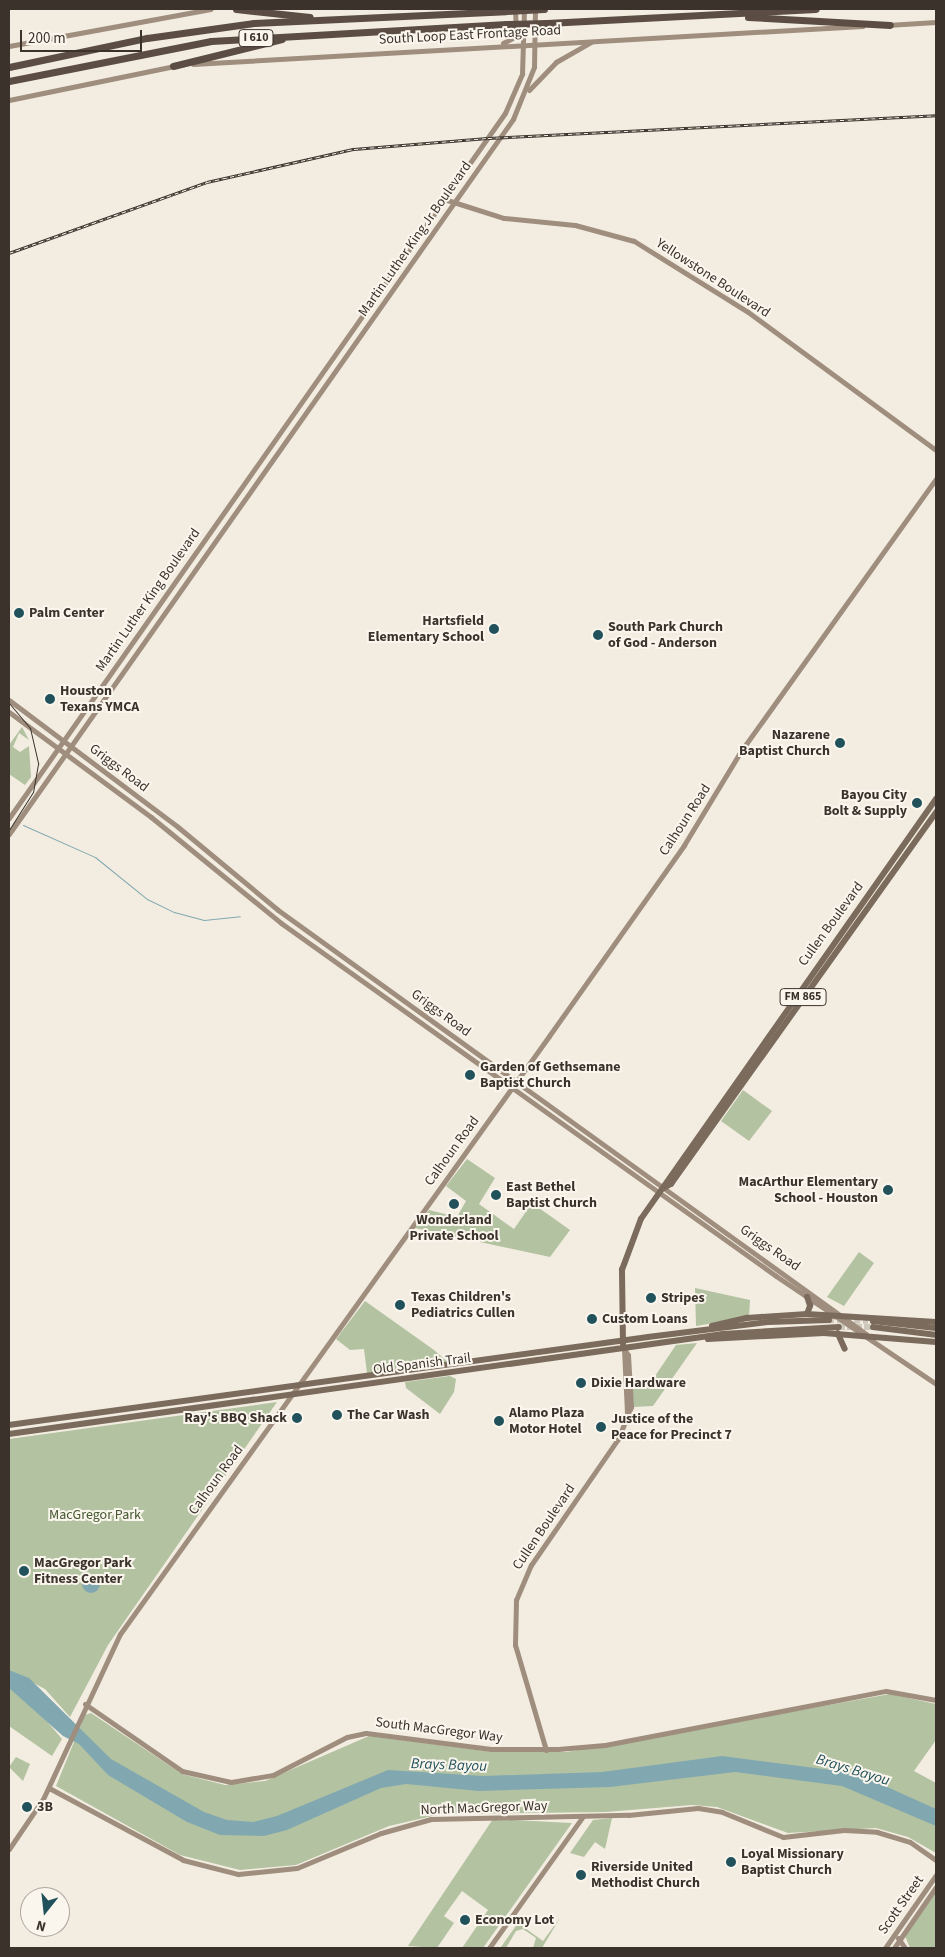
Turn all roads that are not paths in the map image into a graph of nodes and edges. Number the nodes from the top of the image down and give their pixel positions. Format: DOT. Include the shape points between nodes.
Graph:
graph roads {
  1 [pos="211,9"];
  2 [pos="236,9"];
  3 [pos="515,9"];
  4 [pos="524,9"];
  5 [pos="535,9"];
  6 [pos="544,9"];
  7 [pos="816,9"];
  8 [pos="713,14"];
  9 [pos="330,20"];
  10 [pos="936,22"];
  11 [pos="890,24"];
  12 [pos="308,34"];
  13 [pos="600,39"];
  14 [pos="536,43"];
  15 [pos="525,44"];
  16 [pos="9,46"];
  17 [pos="463,47"];
  18 [pos="173,66"];
  19 [pos="9,67"];
  20 [pos="9,81"];
  21 [pos="527,92"];
  22 [pos="9,100"];
  23 [pos="505,113"];
  24 [pos="513,119"];
  25 [pos="485,142"];
  26 [pos="493,147"];
  27 [pos="444,198"];
  28 [pos="454,203"];
  29 [pos="271,445"];
  30 [pos="936,450"];
  31 [pos="268,466"];
  32 [pos="936,479"];
  33 [pos="120,658"];
  34 [pos="129,664"];
  35 [pos="96,693"];
  36 [pos="9,700"];
  37 [pos="104,700"];
  38 [pos="9,712"];
  39 [pos="64,740"];
  40 [pos="71,746"];
  41 [pos="58,749"];
  42 [pos="66,754"];
  43 [pos="119,782"];
  44 [pos="113,789"];
  45 [pos="936,799"];
  46 [pos="936,812"];
  47 [pos="9,818"];
  48 [pos="9,834"];
  49 [pos="460,1041"];
  50 [pos="455,1048"];
  51 [pos="516,1082"];
  52 [pos="512,1088"];
  53 [pos="567,1118"];
  54 [pos="562,1125"];
  55 [pos="612,1151"];
  56 [pos="608,1157"];
  57 [pos="664,1188"];
  58 [pos="660,1194"];
  59 [pos="807,1297"];
  60 [pos="807,1314"];
  61 [pos="844,1314"];
  62 [pos="830,1317"];
  63 [pos="936,1322"];
  64 [pos="936,1328"];
  65 [pos="700,1330"];
  66 [pos="838,1330"];
  67 [pos="693,1331"];
  68 [pos="866,1334"];
  69 [pos="936,1335"];
  70 [pos="696,1338"];
  71 [pos="623,1340"];
  72 [pos="936,1342"];
  73 [pos="568,1348"];
  74 [pos="846,1348"];
  75 [pos="624,1349"];
  76 [pos="515,1355"];
  77 [pos="569,1357"];
  78 [pos="515,1364"];
  79 [pos="401,1371"];
  80 [pos="351,1378"];
  81 [pos="402,1379"];
  82 [pos="936,1384"];
  83 [pos="298,1385"];
  84 [pos="352,1386"];
  85 [pos="292,1394"];
  86 [pos="9,1425"];
  87 [pos="9,1434"];
  88 [pos="936,1700"];
  89 [pos="85,1704"];
  90 [pos="546,1750"];
  91 [pos="49,1788"];
  92 [pos="583,1816"];
  93 [pos="9,1848"];
  94 [pos="936,1860"];
  95 [pos="936,1875"];
  96 [pos="936,1887"];
  97 [pos="895,1934"];
  98 [pos="899,1940"];
  99 [pos="489,1948"];
  100 [pos="885,1948"];
  101 [pos="894,1948"];
  102 [pos="905,1948"];
  1 -- 16 [label="main road"];
  2 -- 9 [label="highway"];
  3 -- 17 [label="main road" via="514,40"];
  4 -- 15 [label="main road, Martin Luther King Jr Boulevard"];
  5 -- 14 [label="main road, Martin Luther King Jr Boulevard"];
  6 -- 9 [label="highway, I 610, bridge"];
  7 -- 8 [label="highway, I 610"];
  8 -- 11 [label="highway"];
  8 -- 12 [label="highway, I 610, bridge"];
  9 -- 19 [label="highway, I 610" via="184,32"];
  10 -- 11 [label="main road, South Loop East Frontage Road"];
  11 -- 13 [label="main road, South Loop East Frontage Road"];
  12 -- 18 [label="highway"];
  12 -- 20 [label="highway, I 610" via="159,49"];
  13 -- 14 [label="main road, South Loop East Frontage Road"];
  13 -- 21 [label="main road" via="556,62"];
  14 -- 15 [label="main road, South Loop East Frontage Road"];
  14 -- 21 [label="main road, Martin Luther King Jr Boulevard"];
  15 -- 17 [label="main road, South Loop East Frontage Road"];
  15 -- 23 [label="main road, Martin Luther King Jr Boulevard" via="522,74"];
  17 -- 18 [label="main road, South Loop East Frontage Road"];
  18 -- 22 [label="main road, South Loop East Frontage Road"];
  21 -- 24 [label="main road, Martin Luther King Jr Boulevard"];
  23 -- 24 [label="main road"];
  23 -- 25 [label="main road, Martin Luther King Jr Boulevard"];
  24 -- 26 [label="main road, Martin Luther King Jr Boulevard"];
  25 -- 26 [label="main road"];
  25 -- 27 [label="main road, Martin Luther King Jr Boulevard"];
  26 -- 28 [label="main road, Martin Luther King Jr Boulevard"];
  27 -- 28 [label="main road, Yellowstone Boulevard"];
  27 -- 29 [label="main road, Martin Luther King Jr Boulevard"];
  28 -- 30 [label="main road, Yellowstone Boulevard" via="504,218 575,225 634,241 748,312"];
  28 -- 31 [label="main road, Martin Luther King Jr Boulevard"];
  29 -- 33 [label="main road, Martin Luther King Boulevard"];
  31 -- 34 [label="main road, Martin Luther King Boulevard"];
  32 -- 51 [label="main road, Calhoun Road" via="741,751 684,845"];
  33 -- 34 [label="main road"];
  33 -- 35 [label="main road, Martin Luther King Boulevard"];
  34 -- 37 [label="main road, Martin Luther King Boulevard"];
  35 -- 37 [label="main road"];
  35 -- 39 [label="main road, Martin Luther King Boulevard"];
  36 -- 39 [label="main road, Griggs Road"];
  37 -- 40 [label="main road, Martin Luther King Boulevard"];
  38 -- 41 [label="main road, Griggs Road"];
  39 -- 40 [label="main road, Griggs Road"];
  39 -- 41 [label="main road, Martin Luther King Boulevard"];
  40 -- 42 [label="main road, Martin Luther King Boulevard"];
  40 -- 43 [label="main road, Griggs Road"];
  41 -- 42 [label="main road, Griggs Road"];
  41 -- 47 [label="main road, Martin Luther King Boulevard"];
  42 -- 44 [label="main road, Griggs Road"];
  42 -- 48 [label="main road, Martin Luther King Boulevard"];
  43 -- 44 [label="main road"];
  43 -- 49 [label="main road, Griggs Road" via="244,884"];
  44 -- 50 [label="main road, Griggs Road" via="243,895"];
  45 -- 57 [label="main road, Cullen Boulevard / FM 865"];
  46 -- 57 [label="main road, Cullen Boulevard / FM 865" via="671,1184"];
  49 -- 50 [label="main road"];
  49 -- 51 [label="main road, Griggs Road"];
  50 -- 52 [label="main road, Griggs Road"];
  51 -- 52 [label="main road, Calhoun Road"];
  51 -- 53 [label="main road, Griggs Road"];
  52 -- 54 [label="main road, Griggs Road"];
  52 -- 83 [label="main road, Calhoun Road"];
  53 -- 54 [label="main road"];
  53 -- 55 [label="main road, Griggs Road"];
  54 -- 56 [label="main road, Griggs Road"];
  55 -- 56 [label="main road"];
  55 -- 57 [label="main road, Griggs Road"];
  56 -- 58 [label="main road, Griggs Road"];
  57 -- 58 [label="main road, Cullen Boulevard / FM 865"];
  57 -- 61 [label="main road, Griggs Road"];
  58 -- 59 [label="main road, Griggs Road"];
  58 -- 71 [label="main road, Cullen Boulevard / FM 865" via="626,1250 619,1295"];
  59 -- 60 [label="main road" via="810,1306"];
  59 -- 62 [label="main road, Griggs Road"];
  60 -- 62 [label="main road"];
  60 -- 65 [label="main road" via="747,1318"];
  61 -- 62 [label="main road"];
  61 -- 63 [label="main road"];
  61 -- 68 [label="main road, Griggs Road"];
  62 -- 65 [label="main road, Old Spanish Trail"];
  62 -- 68 [label="main road, Griggs Road"];
  64 -- 69 [label="main road" via="873,1324"];
  65 -- 67 [label="main road, Old Spanish Trail"];
  66 -- 68 [label="main road, Old Spanish Trail"];
  66 -- 70 [label="main road, Old Spanish Trail"];
  66 -- 74 [label="main road"];
  67 -- 70 [label="main road"];
  67 -- 71 [label="main road, Old Spanish Trail"];
  68 -- 72 [label="main road, Old Spanish Trail"];
  68 -- 82 [label="main road, Griggs Road"];
  70 -- 75 [label="main road, Old Spanish Trail"];
  71 -- 73 [label="main road, Old Spanish Trail"];
  71 -- 75 [label="main road, Cullen Boulevard / FM 865"];
  73 -- 76 [label="main road, Old Spanish Trail"];
  73 -- 77 [label="main road"];
  75 -- 77 [label="main road, Old Spanish Trail"];
  75 -- 90 [label="main road, Cullen Boulevard" via="631,1390 618,1439 531,1564 516,1600 515,1644"];
  76 -- 78 [label="main road"];
  76 -- 79 [label="main road, Old Spanish Trail"];
  77 -- 78 [label="main road, Old Spanish Trail"];
  78 -- 81 [label="main road, Old Spanish Trail"];
  79 -- 80 [label="main road, Old Spanish Trail"];
  79 -- 81 [label="main road"];
  80 -- 83 [label="main road, Old Spanish Trail"];
  80 -- 84 [label="main road"];
  81 -- 84 [label="main road, Old Spanish Trail"];
  83 -- 85 [label="main road, Calhoun Road"];
  83 -- 86 [label="main road, Old Spanish Trail"];
  84 -- 85 [label="main road, Old Spanish Trail"];
  85 -- 87 [label="main road, Old Spanish Trail"];
  85 -- 89 [label="main road, Calhoun Road" via="120,1634"];
  88 -- 90 [label="main road, South MacGregor Way" via="886,1691 604,1745"];
  89 -- 90 [label="main road, South MacGregor Way" via="161,1759 213,1780 245,1782 273,1776 335,1742 366,1733 391,1733 470,1747"];
  89 -- 91 [label="main road, Calhoun Road"];
  91 -- 92 [label="main road, North MacGregor Way" via="183,1860 238,1874 297,1868 381,1833 430,1820"];
  91 -- 93 [label="main road, Calhoun Road"];
  92 -- 94 [label="main road, North MacGregor Way" via="709,1809 782,1836 844,1830 877,1832 910,1842"];
  92 -- 99 [label="main road"];
  95 -- 97 [label="main road, Scott Street"];
  96 -- 98 [label="main road, Scott Street"];
  97 -- 98 [label="main road"];
  97 -- 100 [label="main road, Scott Street"];
  98 -- 101 [label="main road, Scott Street"];
  98 -- 102 [label="main road"];
}
